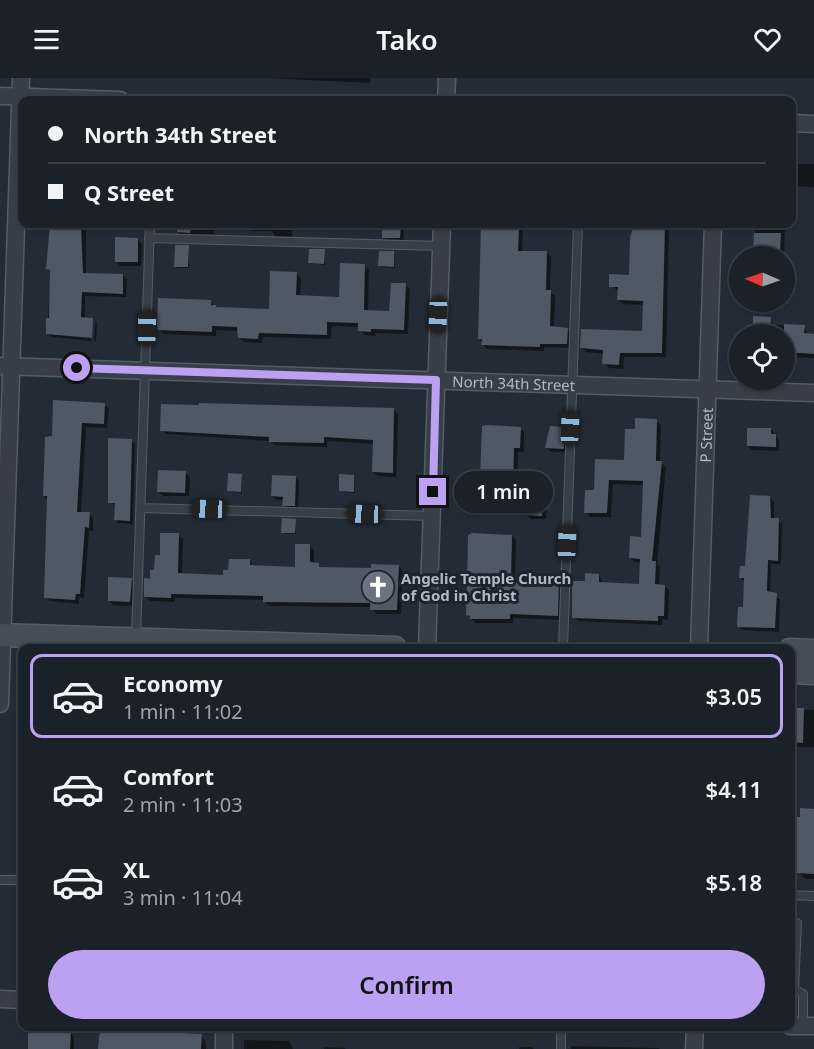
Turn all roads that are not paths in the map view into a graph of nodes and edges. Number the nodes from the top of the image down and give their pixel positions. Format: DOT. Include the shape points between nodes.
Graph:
graph roads {
  1 [pos="21,78"];
  2 [pos="447,78"];
  3 [pos="0,96"];
  4 [pos="20,96"];
  5 [pos="446,96"];
  6 [pos="18,97"];
  7 [pos="796,123"];
  8 [pos="814,124"];
  9 [pos="18,133"];
  10 [pos="150,228"];
  11 [pos="441,228"];
  12 [pos="578,228"];
  13 [pos="713,228"];
  14 [pos="149,238"];
  15 [pos="441,246"];
  16 [pos="5,366"];
  17 [pos="146,370"];
  18 [pos="436,380"];
  19 [pos="571,385"];
  20 [pos="708,390"];
  21 [pos="814,393"];
  22 [pos="142,508"];
  23 [pos="432,516"];
  24 [pos="1,635"];
  25 [pos="126,642"];
  26 [pos="216,644"];
  27 [pos="428,644"];
  28 [pos="564,644"];
  29 [pos="699,644"];
  30 [pos="795,650"];
  31 [pos="814,651"];
  32 [pos="795,672"];
  33 [pos="814,673"];
  34 [pos="0,704"];
  35 [pos="0,880"];
  36 [pos="18,880"];
  37 [pos="795,895"];
  38 [pos="814,896"];
  39 [pos="797,923"];
  40 [pos="795,967"];
  41 [pos="795,990"];
  42 [pos="0,999"];
  43 [pos="18,1000"];
  44 [pos="803,1026"];
  45 [pos="224,1031"];
  46 [pos="561,1031"];
  47 [pos="694,1031"];
  48 [pos="224,1049"];
  49 [pos="561,1049"];
  50 [pos="694,1049"];
  1 -- 4 [label="street"];
  2 -- 5 [label="street"];
  3 -- 6 [label="street"];
  7 -- 8 [label="street"];
  9 -- 16 [label="street"];
  10 -- 14 [label="lane"];
  11 -- 15 [label="street"];
  12 -- 19 [label="lane"];
  13 -- 20 [label="street, P Street"];
  14 -- 15 [label="lane"];
  14 -- 17 [label="lane"];
  15 -- 18 [label="street"];
  16 -- 17 [label="street, North 34th Street"];
  16 -- 24 [label="street"];
  17 -- 18 [label="street, North 34th Street"];
  17 -- 22 [label="lane"];
  18 -- 19 [label="street, North 34th Street"];
  18 -- 23 [label="street"];
  19 -- 20 [label="street, North 34th Street"];
  19 -- 28 [label="lane"];
  20 -- 21 [label="street, North 34th Street"];
  20 -- 29 [label="street, P Street"];
  22 -- 23 [label="lane"];
  22 -- 25 [label="lane"];
  23 -- 27 [label="street"];
  24 -- 25 [label="main road"];
  24 -- 34 [label="street"];
  25 -- 26 [label="main road"];
  30 -- 31 [label="main road"];
  32 -- 33 [label="main road"];
  35 -- 36 [label="lane"];
  37 -- 38 [label="lane"];
  39 -- 40 [label="lane"];
  41 -- 44 [label="lane" via="803,994"];
  42 -- 43 [label="street"];
  45 -- 48 [label="street"];
  46 -- 49 [label="lane"];
  47 -- 50 [label="street"];
}
